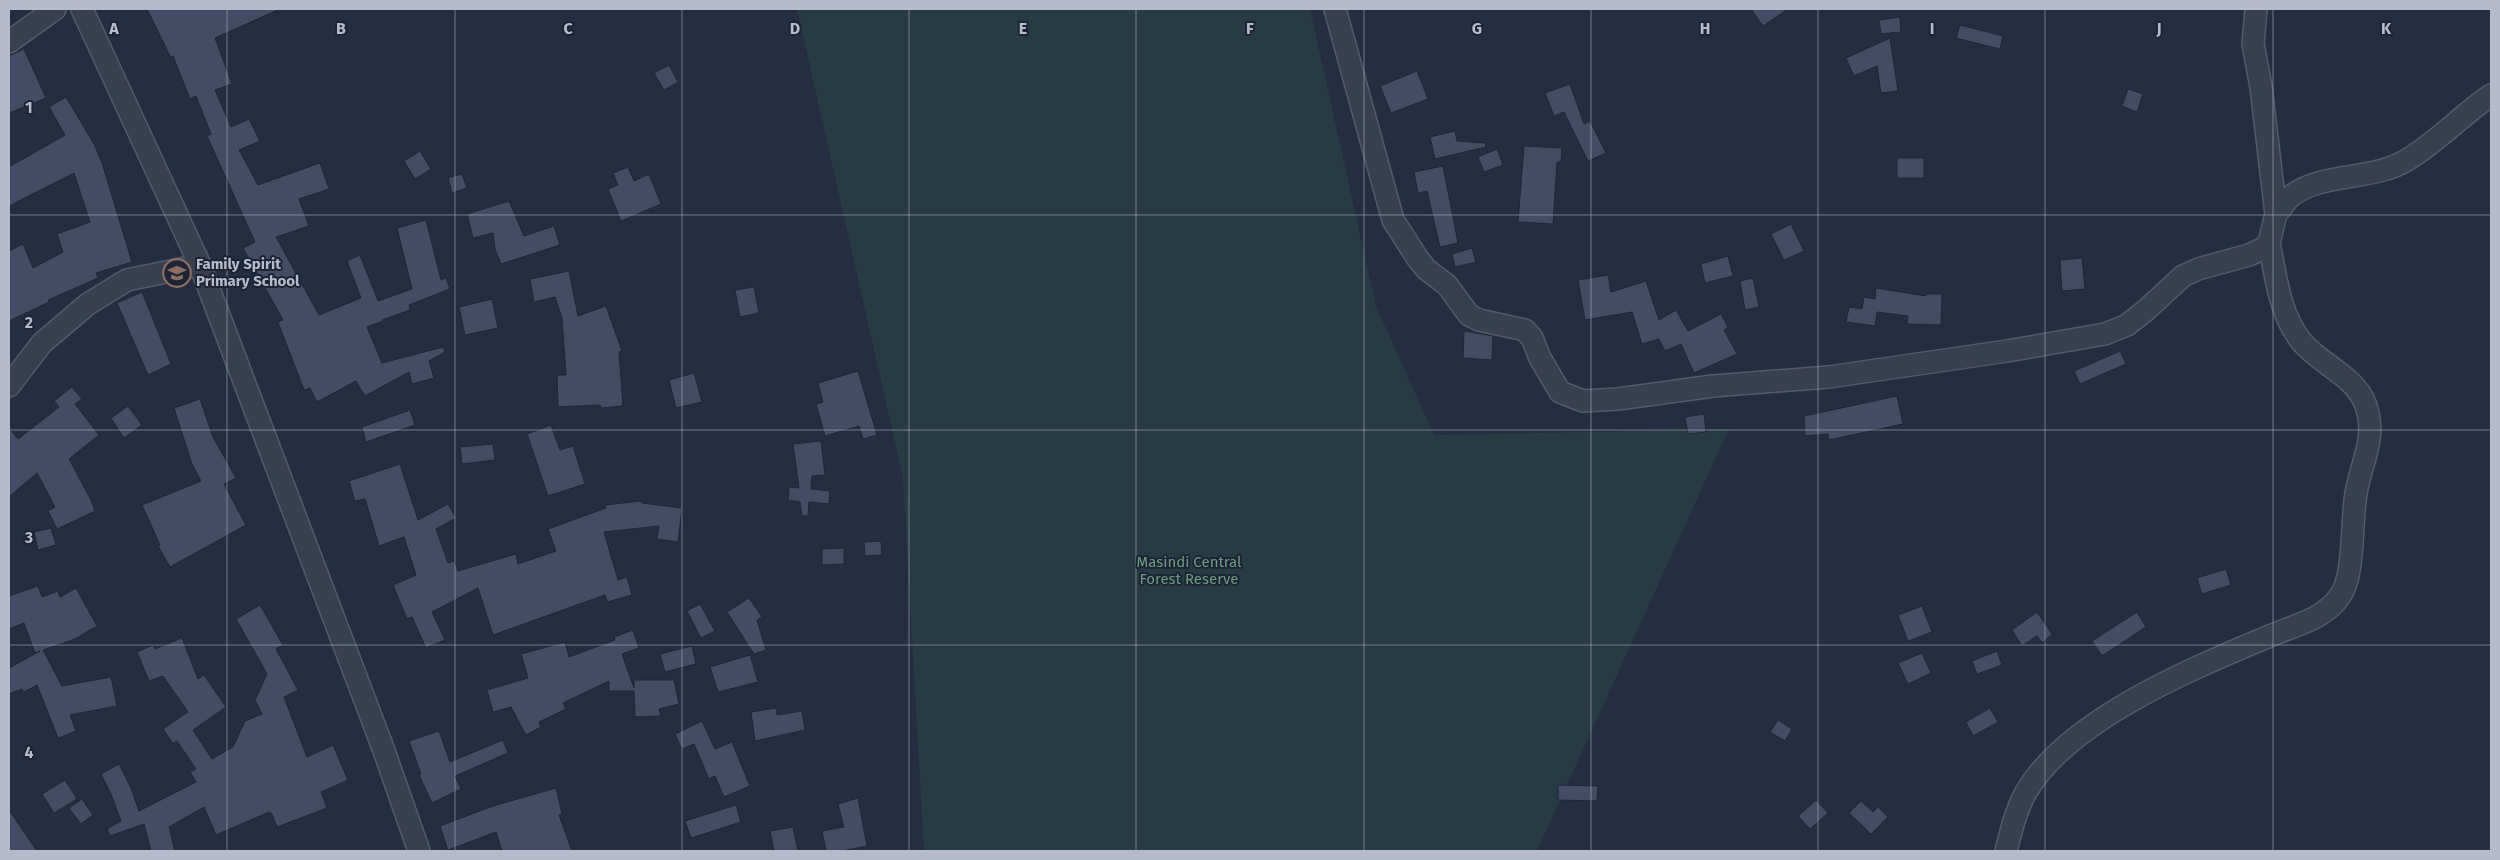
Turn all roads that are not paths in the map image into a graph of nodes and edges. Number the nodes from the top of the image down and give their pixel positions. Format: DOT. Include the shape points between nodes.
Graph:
graph roads {
  1 [pos="55,9"];
  2 [pos="82,9"];
  3 [pos="1335,9"];
  4 [pos="2256,9"];
  5 [pos="9,42"];
  6 [pos="2491,95"];
  7 [pos="2276,214"];
  8 [pos="2269,243"];
  9 [pos="200,265"];
  10 [pos="9,386"];
  11 [pos="419,851"];
  12 [pos="2006,851"];
  1 -- 5 [label="street"];
  2 -- 9 [label="street"];
  3 -- 8 [label="street" via="1393,220 1406,243 1426,268 1447,285 1469,315 1525,330 1560,392 1582,402 1713,386 1828,377 2105,334 2145,311 2182,276 2249,255"];
  4 -- 7 [label="street" via="2253,44"];
  6 -- 7 [label="street" via="2406,161 2382,171 2306,189 2290,197"];
  7 -- 8 [label="street"];
  8 -- 12 [label="street" via="2286,319 2312,352 2350,382 2364,399 2368,413 2368,451 2356,492 2348,580 2342,595 2322,615 2170,679 2079,736 2044,769 2026,792 2012,825"];
  9 -- 10 [label="street" via="127,280 88,304 42,343"];
  9 -- 11 [label="street"];
}
